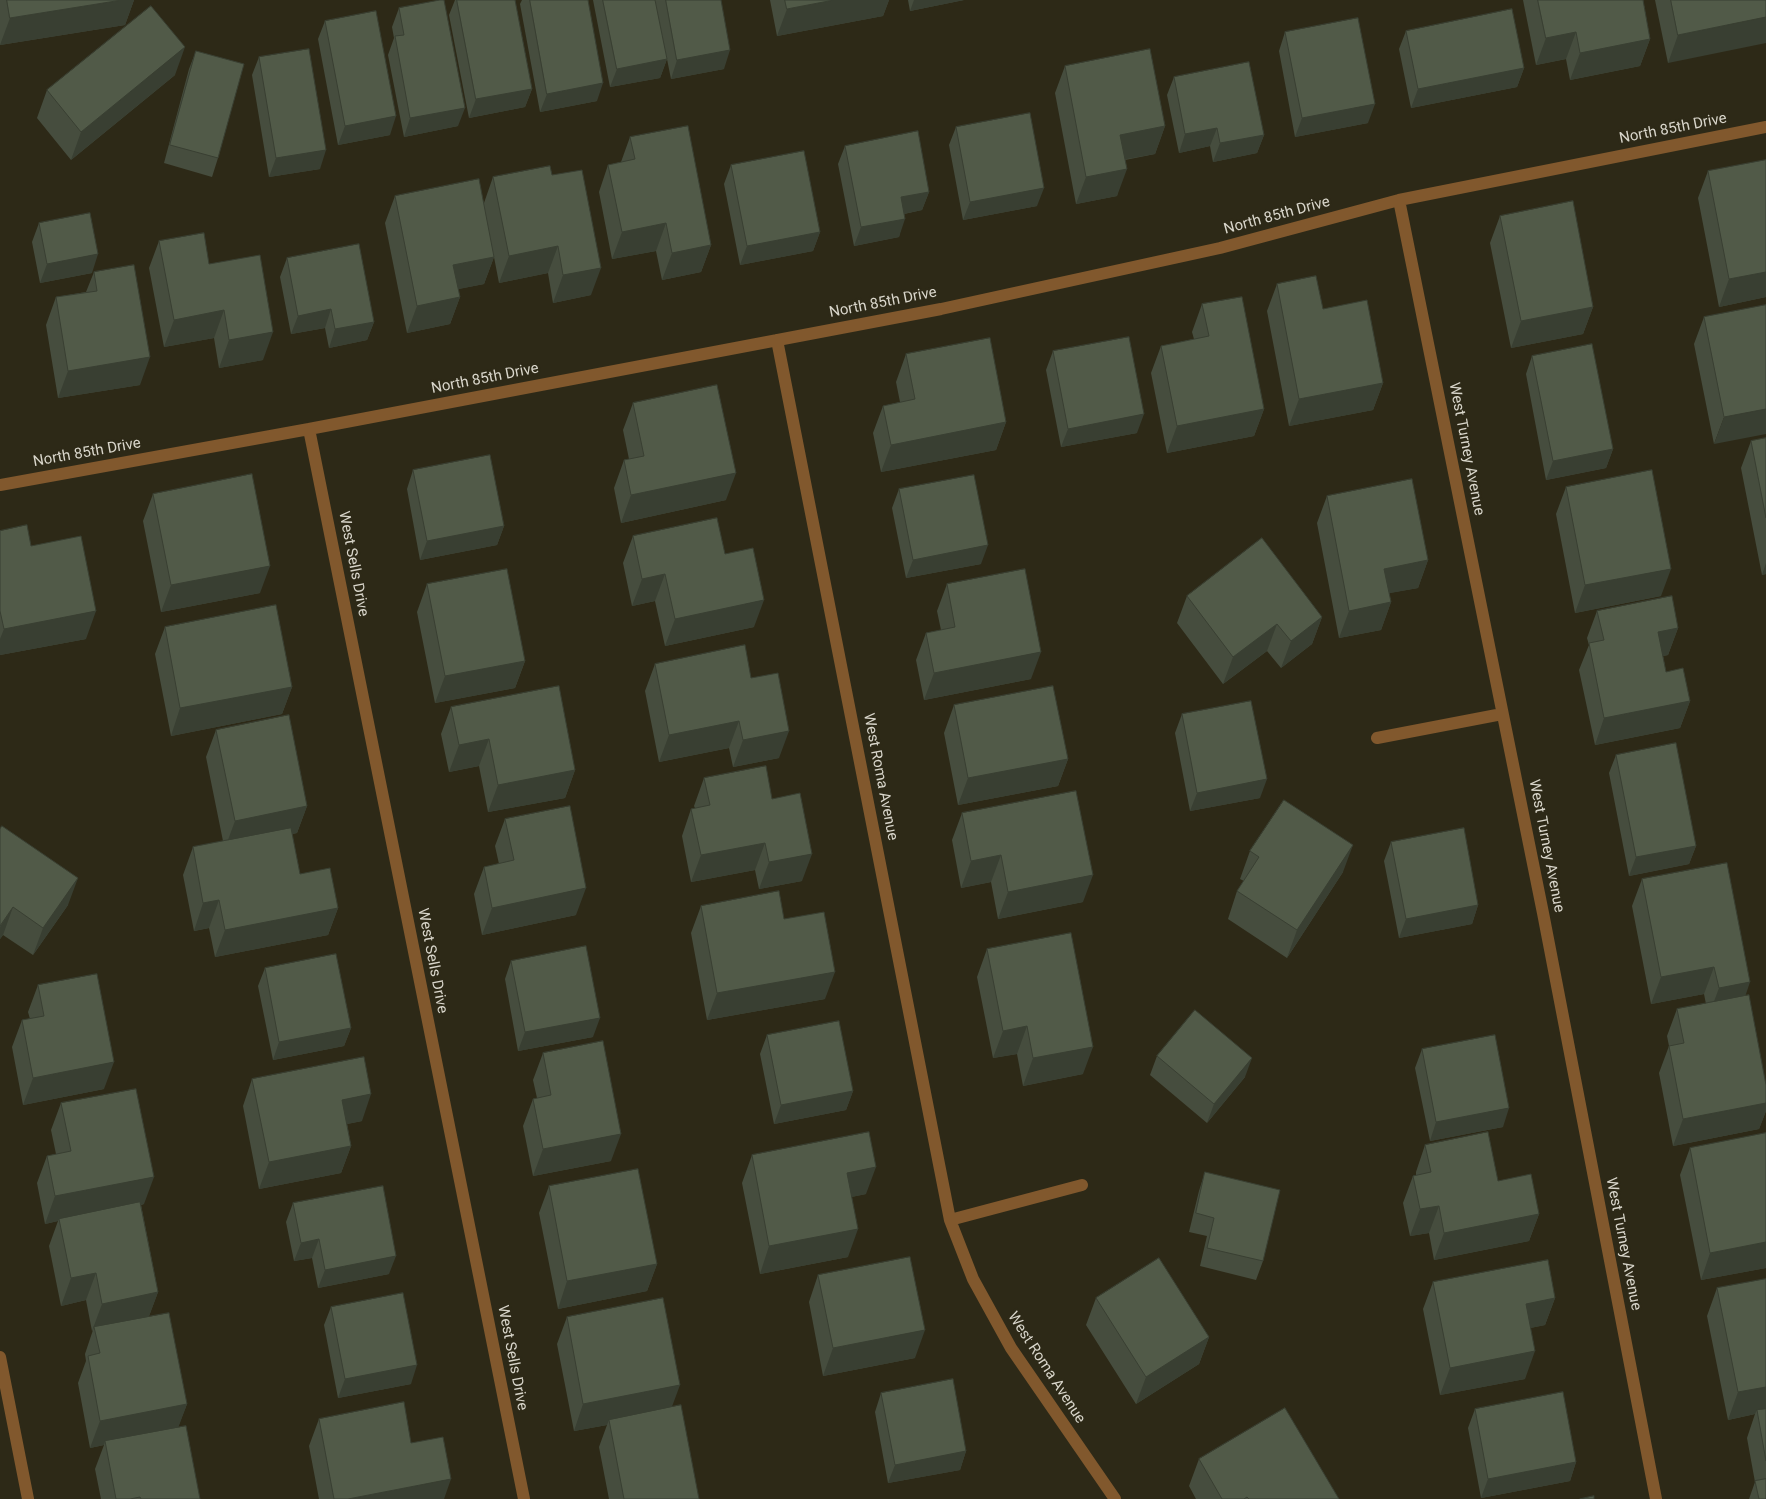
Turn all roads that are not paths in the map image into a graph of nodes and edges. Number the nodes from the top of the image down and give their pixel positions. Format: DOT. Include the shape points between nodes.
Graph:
graph roads {
  1 [pos="1766,127"];
  2 [pos="1399,200"];
  3 [pos="777,340"];
  4 [pos="309,429"];
  5 [pos="0,485"];
  6 [pos="1502,714"];
  7 [pos="1377,738"];
  8 [pos="1082,1185"];
  9 [pos="950,1220"];
  10 [pos="0,1357"];
  11 [pos="28,1499"];
  12 [pos="524,1499"];
  13 [pos="1115,1499"];
  14 [pos="1656,1499"];
  1 -- 2 [label="street, North 85th Drive"];
  2 -- 3 [label="street, North 85th Drive" via="1220,248 941,309"];
  2 -- 6 [label="street, West Turney Avenue"];
  3 -- 4 [label="street, North 85th Drive"];
  3 -- 9 [label="street, West Roma Avenue"];
  4 -- 5 [label="street, North 85th Drive"];
  4 -- 12 [label="street, West Sells Drive"];
  6 -- 7 [label="street"];
  6 -- 14 [label="street, West Turney Avenue"];
  8 -- 9 [label="street"];
  9 -- 13 [label="street, West Roma Avenue" via="973,1279 1011,1348"];
  10 -- 11 [label="street"];
}
